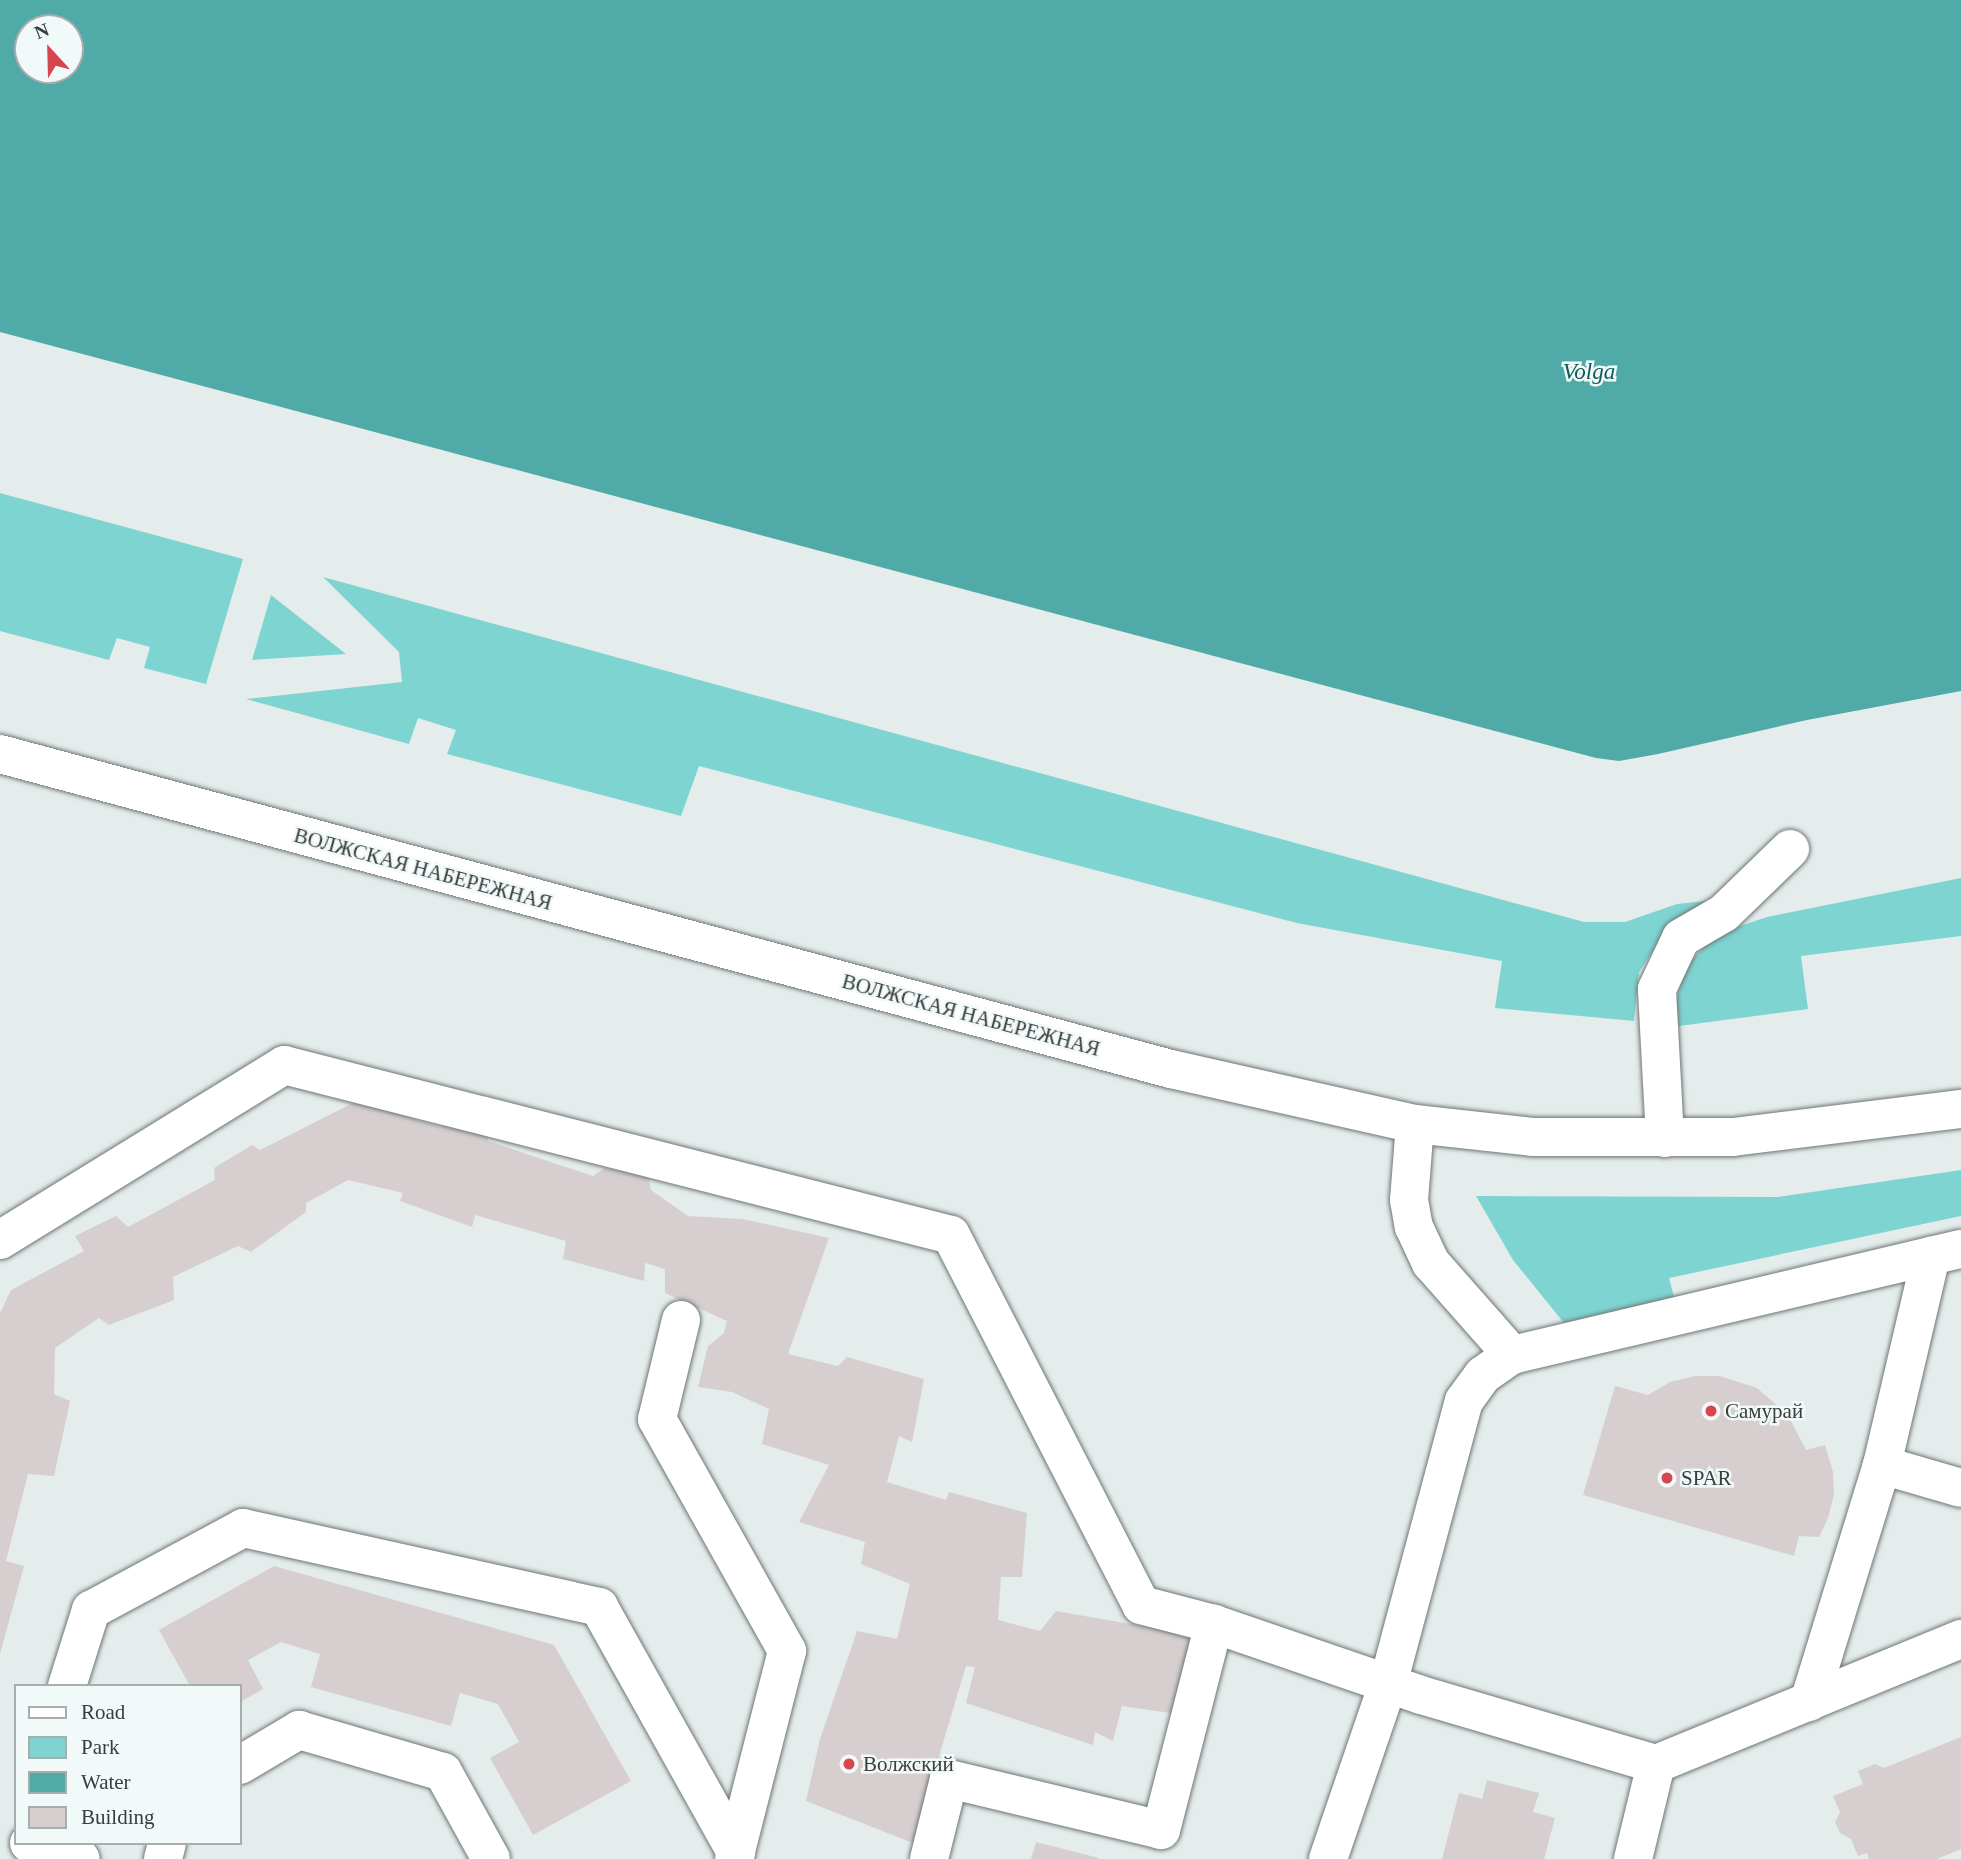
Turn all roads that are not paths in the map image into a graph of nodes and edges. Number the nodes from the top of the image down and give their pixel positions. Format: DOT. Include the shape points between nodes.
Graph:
graph roads {
  1 [pos="0,754"];
  2 [pos="1790,849"];
  3 [pos="1961,1109"];
  4 [pos="1415,1124"];
  5 [pos="1665,1138"];
  6 [pos="0,1240"];
  7 [pos="1946,1252"];
  8 [pos="681,1320"];
  9 [pos="1513,1355"];
  10 [pos="1882,1465"];
  11 [pos="1961,1488"];
  12 [pos="1214,1624"];
  13 [pos="1961,1639"];
  14 [pos="68,1684"];
  15 [pos="1388,1684"];
  16 [pos="1809,1702"];
  17 [pos="242,1764"];
  18 [pos="1656,1764"];
  19 [pos="36,1845"];
  20 [pos="735,1855"];
  21 [pos="81,1859"];
  22 [pos="491,1859"];
  23 [pos="929,1859"];
  24 [pos="1328,1859"];
  25 [pos="1633,1859"];
  1 -- 4 [label="street, ВОЛЖСКАЯ НАБЕРЕЖНАЯ" via="1171,1069"];
  2 -- 5 [label="street" via="1724,912 1681,938 1657,989"];
  3 -- 5 [label="street, ВОЛЖСКАЯ НАБЕРЕЖНАЯ" via="1733,1137"];
  4 -- 5 [label="street, ВОЛЖСКАЯ НАБЕРЕЖНАЯ" via="1532,1137"];
  4 -- 9 [label="street" via="1409,1200 1413,1227 1430,1263"];
  6 -- 12 [label="street" via="284,1065 951,1235 1141,1605"];
  7 -- 9 [label="street"];
  7 -- 10 [label="street"];
  8 -- 20 [label="street" via="657,1419 787,1651"];
  9 -- 15 [label="street" via="1483,1376 1464,1401"];
  10 -- 11 [label="street"];
  10 -- 16 [label="street"];
  12 -- 15 [label="street"];
  12 -- 23 [label="street" via="1161,1830 950,1779"];
  13 -- 16 [label="street"];
  14 -- 20 [label="street" via="91,1610 243,1528 599,1607"];
  15 -- 18 [label="street"];
  15 -- 24 [label="street"];
  16 -- 18 [label="street"];
  17 -- 22 [label="street" via="299,1730 443,1772"];
  18 -- 25 [label="street"];
  19 -- 21 [label="street"];
}
